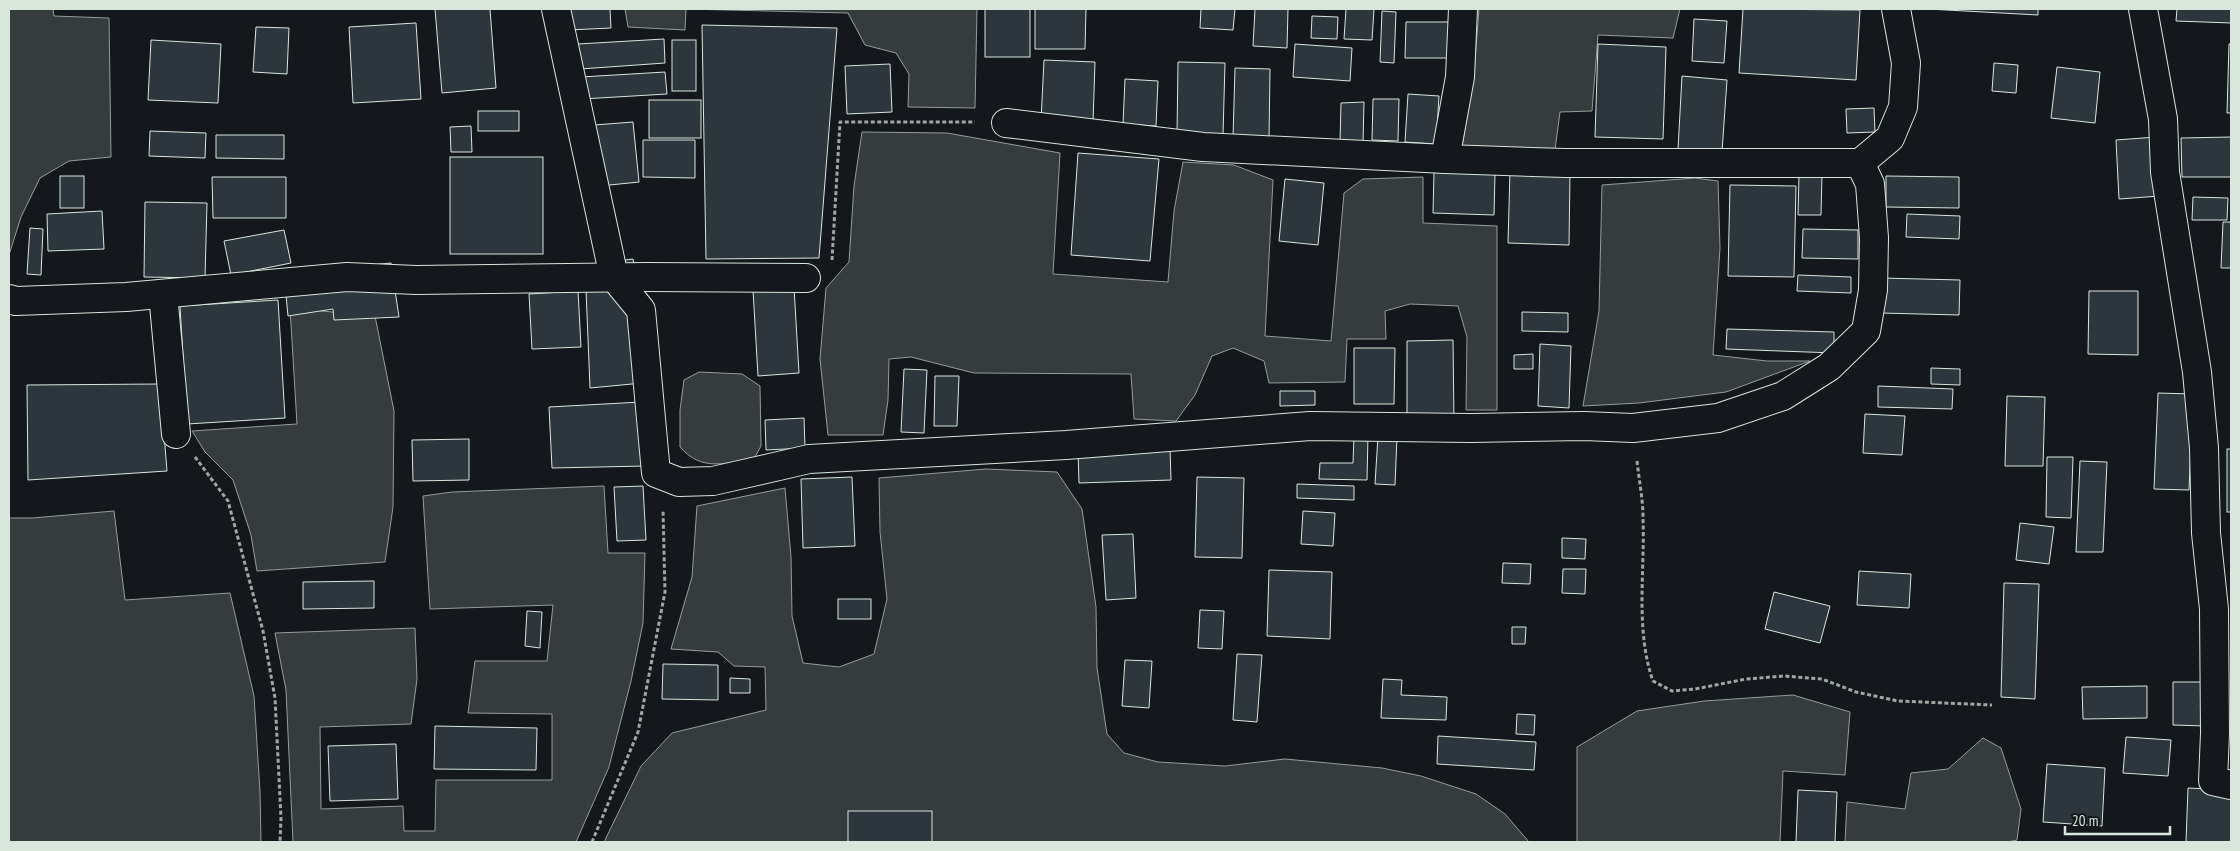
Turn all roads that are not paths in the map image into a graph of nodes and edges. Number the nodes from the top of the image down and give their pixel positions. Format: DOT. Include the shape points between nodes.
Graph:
graph roads {
  1 [pos="556,9"];
  2 [pos="1463,9"];
  3 [pos="1896,9"];
  4 [pos="2143,9"];
  5 [pos="1006,123"];
  6 [pos="1444,159"];
  7 [pos="1860,163"];
  8 [pos="614,277"];
  9 [pos="806,278"];
  10 [pos="163,294"];
  11 [pos="9,299"];
  12 [pos="176,434"];
  13 [pos="2231,785"];
  1 -- 8 [label="street"];
  2 -- 6 [label="street" via="1460,77"];
  3 -- 7 [label="street" via="1906,63 1903,107 1890,138"];
  4 -- 13 [label="street" via="2162,118 2165,172 2200,400 2206,534 2214,608 2213,781"];
  5 -- 6 [label="street" via="1203,148"];
  6 -- 7 [label="street" via="1565,163"];
  7 -- 8 [label="street" via="1870,184 1874,238 1873,290 1866,331 1830,368 1784,396 1718,418 1633,428 1310,426 1066,445 809,459 713,481 679,482 656,473 641,310"];
  8 -- 9 [label="street"];
  8 -- 10 [label="street" via="416,280 347,277"];
  10 -- 11 [label="street"];
  10 -- 12 [label="street"];
}
